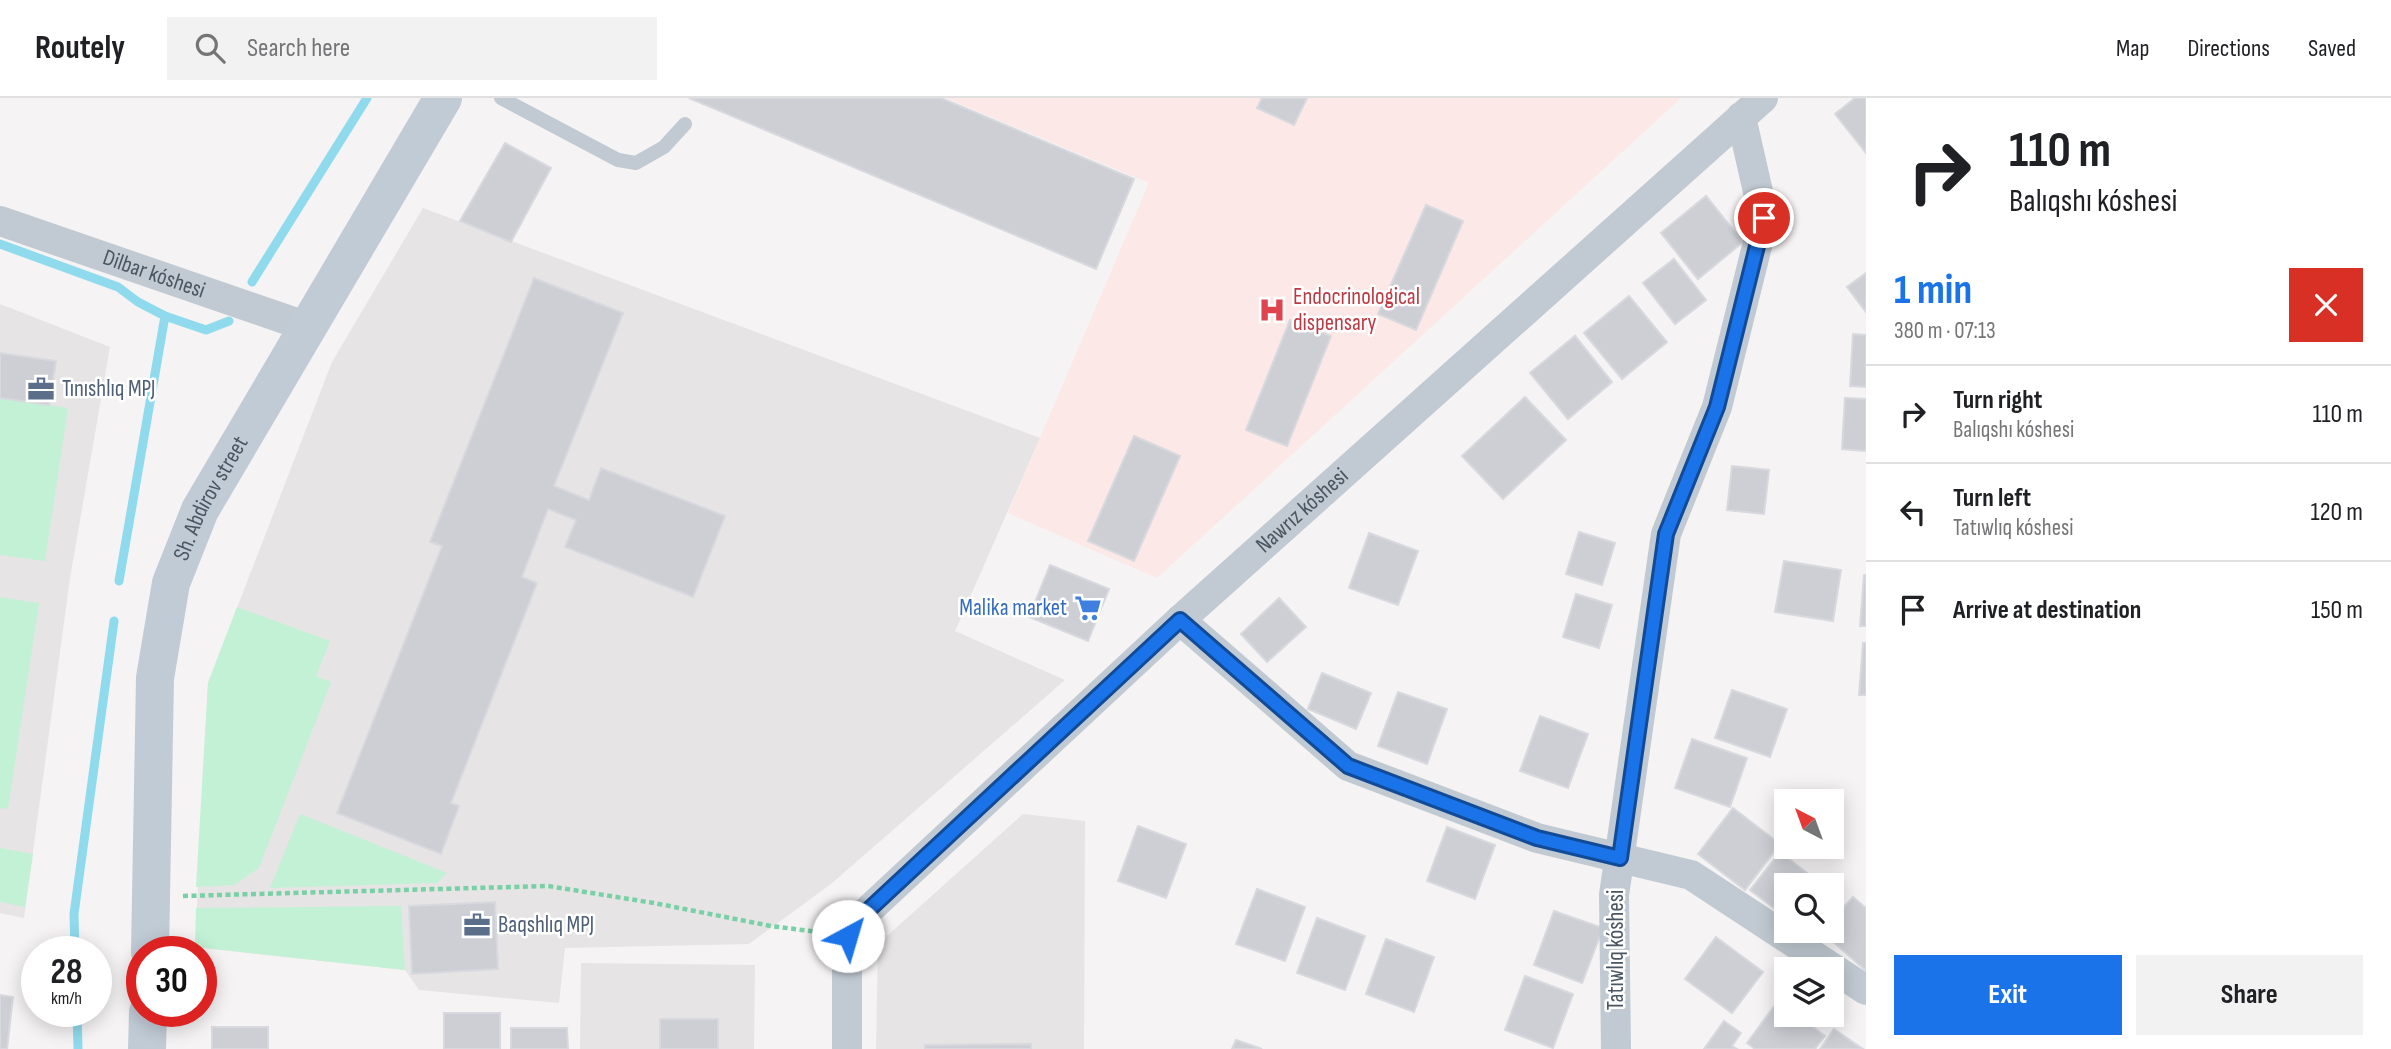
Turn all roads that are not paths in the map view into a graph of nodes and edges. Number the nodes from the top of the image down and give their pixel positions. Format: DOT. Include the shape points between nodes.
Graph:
graph roads {
  1 [pos="443,98"];
  2 [pos="501,98"];
  3 [pos="1752,107"];
  4 [pos="685,124"];
  5 [pos="0,222"];
  6 [pos="308,327"];
  7 [pos="1180,620"];
  8 [pos="1620,858"];
  9 [pos="150,936"];
  10 [pos="1866,990"];
  11 [pos="148,1027"];
  12 [pos="147,1049"];
  13 [pos="848,1049"];
  14 [pos="1616,1049"];
  1 -- 6 [label="street, Sh. Abdirov street"];
  2 -- 4 [label="lane" via="618,160 636,163 664,147"];
  3 -- 7 [label="street, Nawrız kóshesi"];
  3 -- 8 [label="street, Tatıwlıq kóshesi" via="1764,218 1717,407 1666,534"];
  5 -- 6 [label="street, Dilbar kóshesi"];
  6 -- 9 [label="street, Sh. Abdirov street" via="200,509 171,583 155,678"];
  7 -- 8 [label="street" via="1348,766 1537,838"];
  7 -- 13 [label="street, Nawrız kóshesi" via="847,933"];
  8 -- 10 [label="street" via="1691,875"];
  8 -- 14 [label="street, Tatıwlıq kóshesi" via="1614,895"];
  11 -- 12 [label="street"];
}
